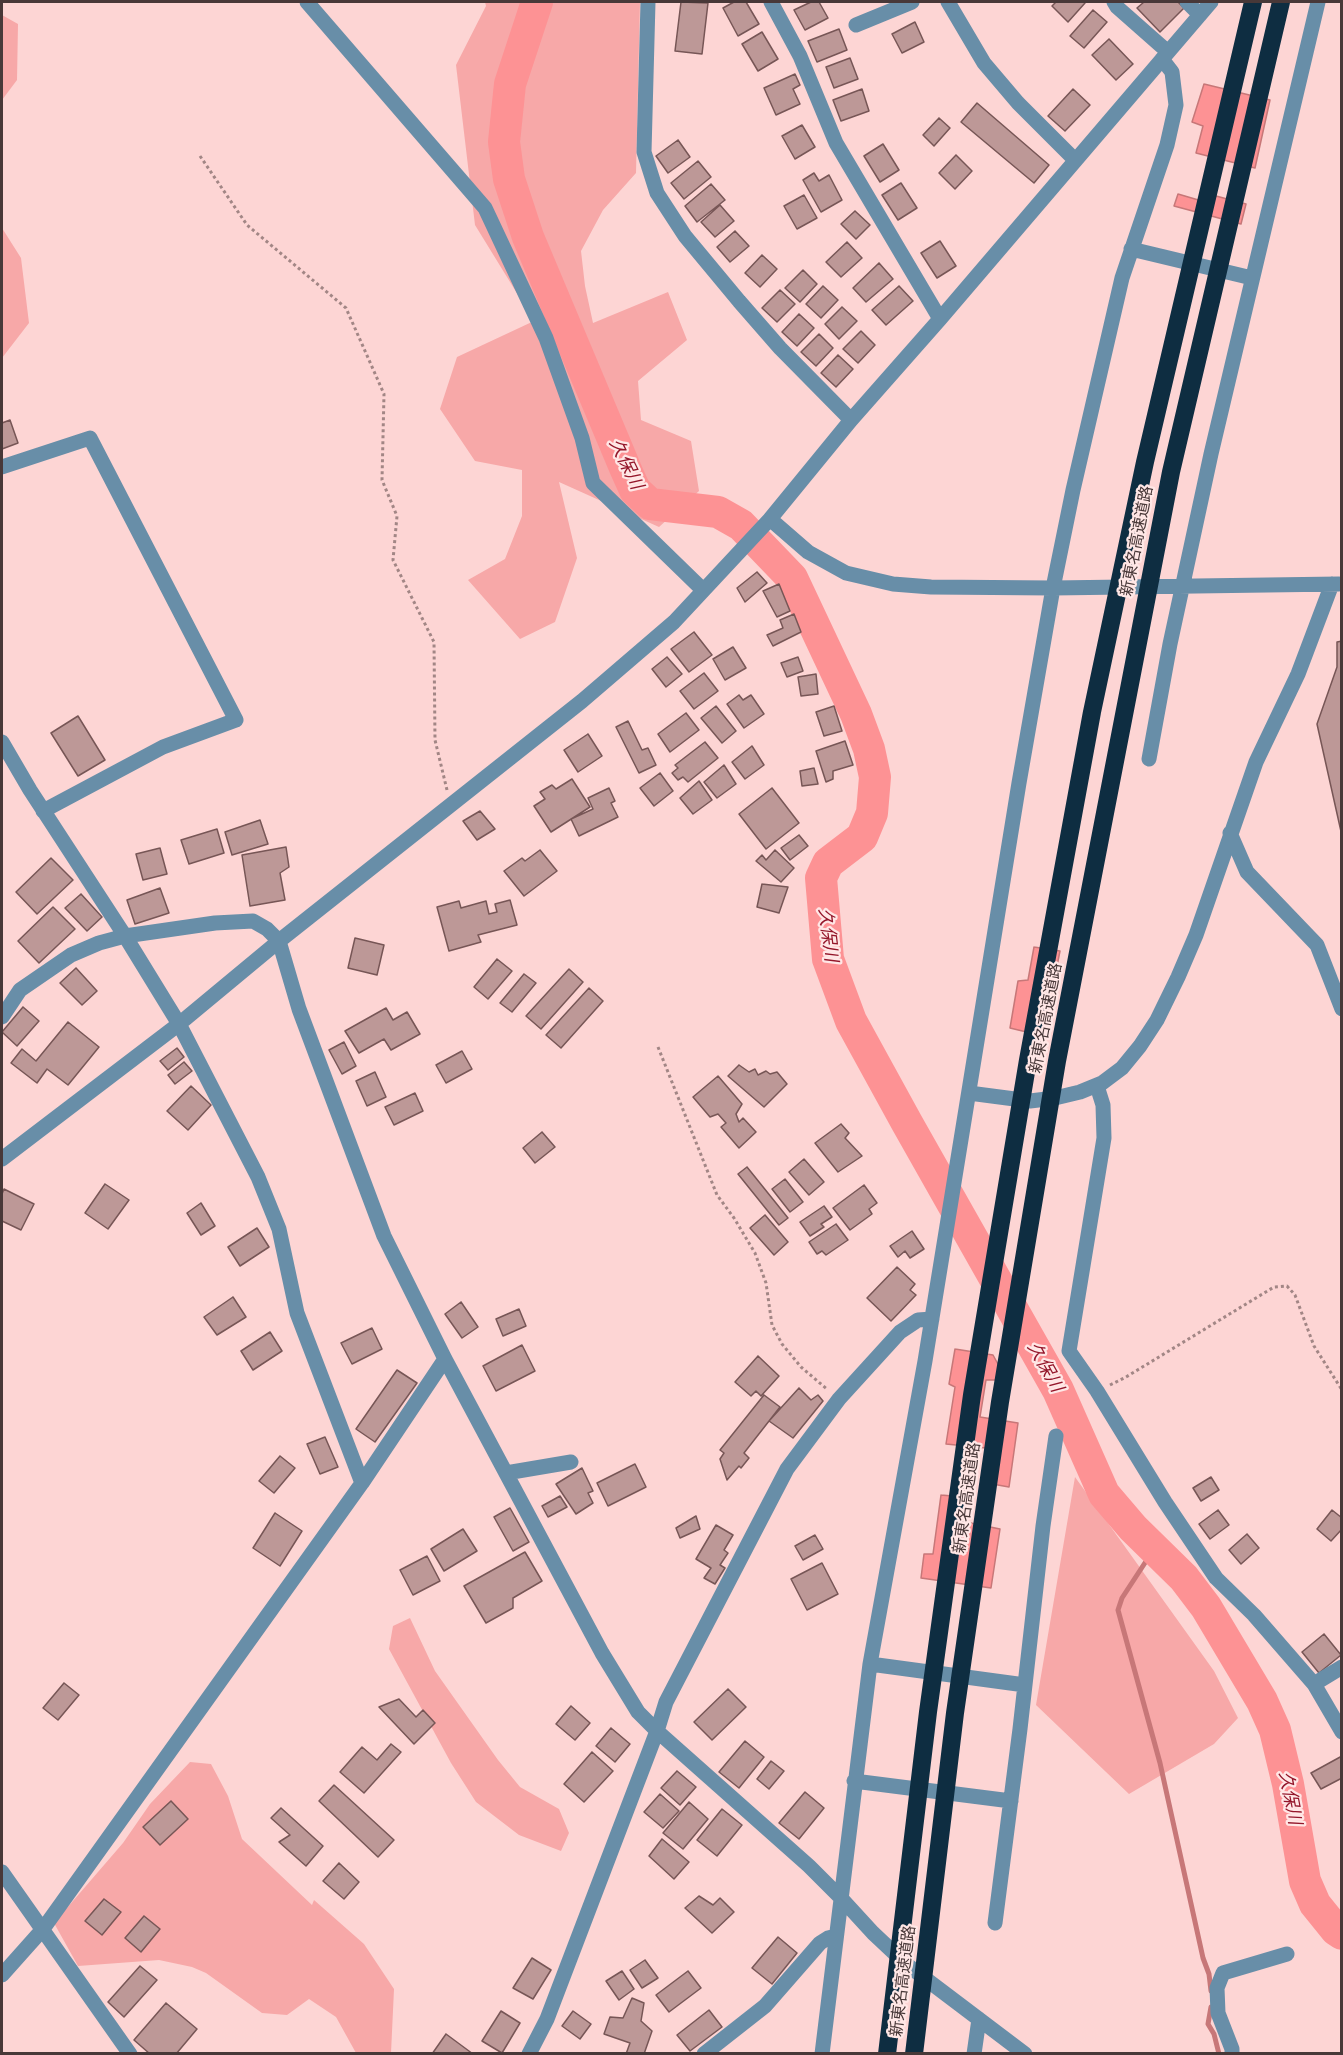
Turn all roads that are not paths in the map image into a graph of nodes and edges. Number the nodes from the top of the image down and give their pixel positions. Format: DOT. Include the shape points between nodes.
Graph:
graph roads {
  1 [pos="307,2"];
  2 [pos="648,2"];
  3 [pos="771,2"];
  4 [pos="912,2"];
  5 [pos="948,2"];
  6 [pos="1114,2"];
  7 [pos="1187,2"];
  8 [pos="1212,2"];
  9 [pos="1253,2"];
  10 [pos="1281,2"];
  11 [pos="1317,2"];
  12 [pos="1200,15"];
  13 [pos="856,25"];
  14 [pos="1165,55"];
  15 [pos="1075,159"];
  16 [pos="1131,249"];
  17 [pos="1252,278"];
  18 [pos="940,319"];
  19 [pos="851,420"];
  20 [pos="2,467"];
  21 [pos="767,522"];
  22 [pos="1336,584"];
  23 [pos="1182,586"];
  24 [pos="1053,588"];
  25 [pos="703,591"];
  26 [pos="2,741"];
  27 [pos="1149,759"];
  28 [pos="44,812"];
  29 [pos="1230,833"];
  30 [pos="125,936"];
  31 [pos="279,941"];
  32 [pos="1341,1009"];
  33 [pos="2,1017"];
  34 [pos="179,1024"];
  35 [pos="1097,1086"];
  36 [pos="969,1093"];
  37 [pos="2,1159"];
  38 [pos="932,1319"];
  39 [pos="445,1359"];
  40 [pos="1056,1436"];
  41 [pos="571,1462"];
  42 [pos="506,1473"];
  43 [pos="362,1483"];
  44 [pos="870,1664"];
  45 [pos="1341,1667"];
  46 [pos="1314,1684"];
  47 [pos="1025,1685"];
  48 [pos="657,1731"];
  49 [pos="1341,1732"];
  50 [pos="854,1781"];
  51 [pos="1011,1801"];
  52 [pos="2,1872"];
  53 [pos="840,1897"];
  54 [pos="995,1923"];
  55 [pos="43,1929"];
  56 [pos="836,1936"];
  57 [pos="1287,1954"];
  58 [pos="2,1975"];
  59 [pos="979,2019"];
  60 [pos="130,2054"];
  61 [pos="529,2054"];
  62 [pos="704,2054"];
  63 [pos="822,2054"];
  64 [pos="887,2054"];
  65 [pos="914,2054"];
  66 [pos="974,2054"];
  67 [pos="1025,2054"];
  68 [pos="1232,2054"];
  1 -- 25 [label="street" via="485,208 546,338 582,438 593,483"];
  2 -- 19 [label="street" via="644,152 657,193 685,236 739,301"];
  3 -- 18 [label="street" via="800,56 836,143"];
  4 -- 13 [label="street"];
  5 -- 15 [label="street" via="984,63 1018,104"];
  6 -- 14 [label="street"];
  7 -- 12 [label="street"];
  8 -- 12 [label="street"];
  9 -- 64 [label="highway, 新東名高速道路" via="1145,462 1092,712 1028,1060 972,1395 928,1712"];
  10 -- 65 [label="highway, 新東名高速道路" via="1171,472 1057,1061 1000,1402 962,1667"];
  11 -- 17 [label="street"];
  12 -- 14 [label="street"];
  14 -- 15 [label="street"];
  14 -- 16 [label="street" via="1172,72 1176,105 1167,146"];
  15 -- 18 [label="street"];
  16 -- 17 [label="street"];
  16 -- 24 [label="street" via="1111,321"];
  17 -- 23 [label="street"];
  18 -- 19 [label="street"];
  19 -- 21 [label="street"];
  20 -- 28 [label="street" via="90,438 236,720 163,747"];
  21 -- 24 [label="street" via="846,573 893,584"];
  21 -- 25 [label="street"];
  22 -- 23 [label="street"];
  22 -- 29 [label="street" via="1256,762"];
  23 -- 24 [label="street"];
  23 -- 27 [label="street"];
  24 -- 36 [label="street"];
  25 -- 31 [label="street" via="674,622 582,701"];
  26 -- 28 [label="street"];
  28 -- 30 [label="street"];
  29 -- 32 [label="street" via="1247,872 1317,945"];
  29 -- 35 [label="street" via="1196,935 1156,1020 1122,1068"];
  30 -- 31 [label="street" via="253,921"];
  30 -- 33 [label="street" via="71,955 20,990"];
  30 -- 34 [label="street"];
  31 -- 34 [label="street"];
  31 -- 39 [label="street" via="299,1009 384,1236"];
  34 -- 37 [label="street"];
  34 -- 43 [label="street" via="258,1177 275,1219 297,1313"];
  35 -- 36 [label="street" via="1030,1101"];
  35 -- 46 [label="street" via="1103,1105 1104,1138 1069,1351 1216,1578"];
  36 -- 38 [label="street"];
  38 -- 44 [label="street"];
  38 -- 48 [label="street" via="918,1320 900,1332 839,1399 787,1469 666,1702"];
  39 -- 42 [label="street"];
  39 -- 43 [label="street"];
  40 -- 47 [label="street"];
  41 -- 42 [label="street"];
  42 -- 48 [label="street" via="602,1653 638,1712"];
  43 -- 55 [label="street"];
  44 -- 47 [label="street"];
  44 -- 50 [label="street"];
  45 -- 46 [label="street"];
  46 -- 49 [label="street"];
  47 -- 51 [label="street"];
  48 -- 53 [label="street"];
  48 -- 61 [label="street" via="551,2008"];
  50 -- 51 [label="street"];
  50 -- 53 [label="street"];
  51 -- 54 [label="street"];
  52 -- 55 [label="street"];
  53 -- 56 [label="street"];
  53 -- 59 [label="street" via="906,1964"];
  55 -- 58 [label="street"];
  55 -- 60 [label="street"];
  56 -- 62 [label="street" via="820,1942 765,2006"];
  56 -- 63 [label="street"];
  57 -- 68 [label="street" via="1223,1973 1217,1988 1218,2013"];
  59 -- 66 [label="street"];
  59 -- 67 [label="street"];
}
